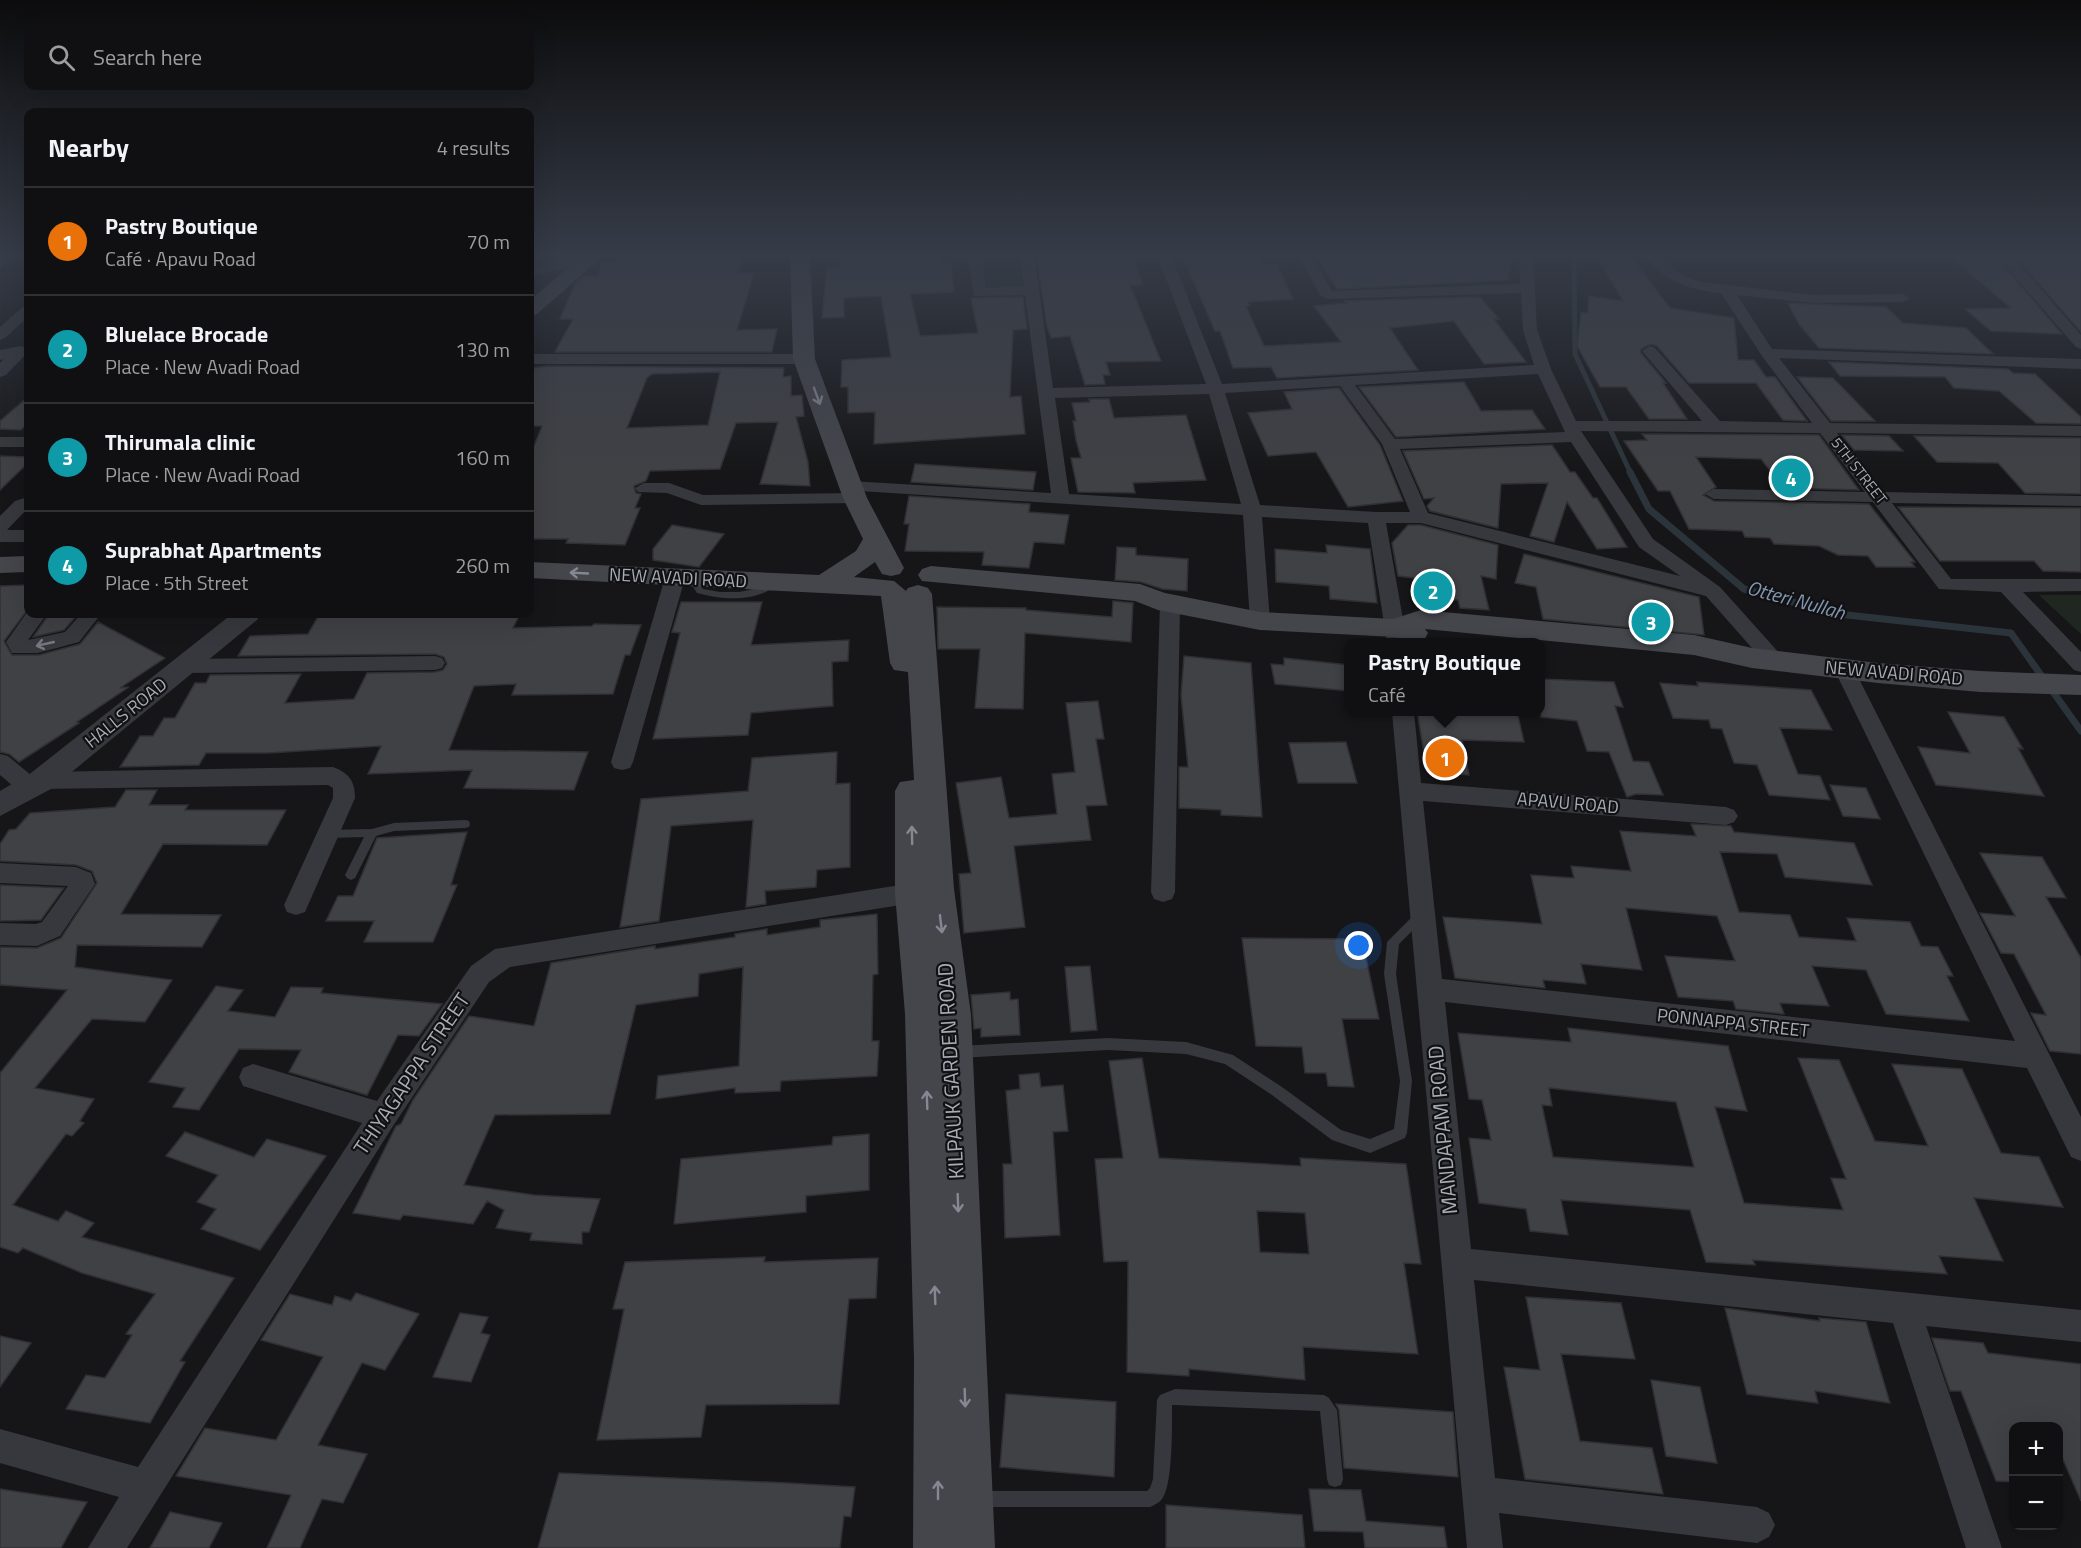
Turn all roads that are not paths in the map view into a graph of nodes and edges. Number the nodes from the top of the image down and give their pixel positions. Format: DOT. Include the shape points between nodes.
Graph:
graph roads {
  1 [pos="803,327"];
  2 [pos="1038,327"];
  3 [pos="1192,327"];
  4 [pos="1530,327"];
  5 [pos="1750,327"];
  6 [pos="2066,327"];
  7 [pos="2081,344"];
  8 [pos="1650,351"];
  9 [pos="1767,353"];
  10 [pos="0,355"];
  11 [pos="534,359"];
  12 [pos="804,359"];
  13 [pos="2081,364"];
  14 [pos="1543,369"];
  15 [pos="0,372"];
  16 [pos="1345,382"];
  17 [pos="1216,389"];
  18 [pos="1047,393"];
  19 [pos="1714,425"];
  20 [pos="1826,429"];
  21 [pos="1579,430"];
  22 [pos="2081,431"];
  23 [pos="0,442"];
  24 [pos="24,442"];
  25 [pos="1390,444"];
  26 [pos="644,488"];
  27 [pos="853,492"];
  28 [pos="1714,494"];
  29 [pos="1881,499"];
  30 [pos="1061,500"];
  31 [pos="2081,501"];
  32 [pos="24,504"];
  33 [pos="1252,510"];
  34 [pos="1421,517"];
  35 [pos="1376,518"];
  36 [pos="0,527"];
  37 [pos="0,536"];
  38 [pos="24,536"];
  39 [pos="876,540"];
  40 [pos="24,564"];
  41 [pos="0,565"];
  42 [pos="534,570"];
  43 [pos="684,578"];
  44 [pos="905,582"];
  45 [pos="826,583"];
  46 [pos="2081,585"];
  47 [pos="2006,586"];
  48 [pos="1713,591"];
  49 [pos="1164,603"];
  50 [pos="34,618"];
  51 [pos="88,618"];
  52 [pos="243,618"];
  53 [pos="1260,621"];
  54 [pos="1396,635"];
  55 [pos="1454,638"];
  56 [pos="1545,645"];
  57 [pos="1722,654"];
  58 [pos="1774,660"];
  59 [pos="435,663"];
  60 [pos="183,666"];
  61 [pos="1844,669"];
  62 [pos="2076,678"];
  63 [pos="1403,716"];
  64 [pos="0,762"];
  65 [pos="622,762"];
  66 [pos="36,784"];
  67 [pos="1410,791"];
  68 [pos="0,805"];
  69 [pos="1726,816"];
  70 [pos="465,824"];
  71 [pos="372,833"];
  72 [pos="327,834"];
  73 [pos="0,873"];
  74 [pos="351,875"];
  75 [pos="925,891"];
  76 [pos="1162,892"];
  77 [pos="296,905"];
  78 [pos="1422,913"];
  79 [pos="0,934"];
  80 [pos="1429,989"];
  81 [pos="953,1052"];
  82 [pos="2036,1056"];
  83 [pos="253,1077"];
  84 [pos="383,1116"];
  85 [pos="2081,1146"];
  86 [pos="1456,1263"];
  87 [pos="1904,1308"];
  88 [pos="2081,1326"];
  89 [pos="0,1446"];
  90 [pos="1335,1479"];
  91 [pos="146,1487"];
  92 [pos="1478,1493"];
  93 [pos="968,1499"];
  94 [pos="1757,1525"];
  95 [pos="106,1548"];
  96 [pos="938,1548"];
  97 [pos="970,1548"];
  98 [pos="1485,1548"];
  99 [pos="1984,1548"];
  1 -- 12 [label="main road, KILPAUK GARDEN ROAD"];
  2 -- 18 [label="street"];
  3 -- 17 [label="street"];
  4 -- 14 [label="street"];
  5 -- 9 [label="street, 5TH STREET"];
  6 -- 7 [label="street"];
  8 -- 19 [label="street"];
  9 -- 13 [label="street"];
  9 -- 20 [label="street, 5TH STREET"];
  10 -- 15 [label="street" via="21,351"];
  11 -- 12 [label="street"];
  12 -- 27 [label="main road, KILPAUK GARDEN ROAD, one-way"];
  14 -- 16 [label="street"];
  14 -- 21 [label="street"];
  16 -- 17 [label="street"];
  16 -- 25 [label="street"];
  17 -- 18 [label="street"];
  17 -- 33 [label="street"];
  18 -- 30 [label="street"];
  19 -- 20 [label="street"];
  19 -- 21 [label="street"];
  20 -- 22 [label="street"];
  20 -- 29 [label="street, 5TH STREET"];
  21 -- 25 [label="street"];
  21 -- 48 [label="street" via="1646,543"];
  23 -- 24 [label="street"];
  25 -- 34 [label="street"];
  26 -- 27 [label="street" via="669,488 701,500"];
  27 -- 30 [label="street"];
  27 -- 39 [label="main road, KILPAUK GARDEN ROAD"];
  28 -- 29 [label="street"];
  29 -- 31 [label="street"];
  29 -- 47 [label="street, 5TH STREET" via="1946,585"];
  30 -- 33 [label="street"];
  32 -- 36 [label="street"];
  33 -- 35 [label="street"];
  33 -- 53 [label="street"];
  34 -- 35 [label="street"];
  34 -- 48 [label="street"];
  35 -- 54 [label="street"];
  37 -- 38 [label="street"];
  39 -- 44 [label="main road, KILPAUK GARDEN ROAD"];
  39 -- 45 [label="main road" via="865,557"];
  40 -- 41 [label="main road"];
  43 -- 42 [label="main road, NEW AVADI ROAD, one-way"];
  43 -- 45 [label="main road, NEW AVADI ROAD"];
  43 -- 65 [label="street"];
  44 -- 45 [label="main road, NEW AVADI ROAD"];
  44 -- 49 [label="main road, NEW AVADI ROAD" via="1132,605"];
  44 -- 75 [label="main road, KILPAUK GARDEN ROAD"];
  46 -- 47 [label="street"];
  47 -- 62 [label="street"];
  48 -- 58 [label="street"];
  49 -- 53 [label="main road, NEW AVADI ROAD"];
  49 -- 76 [label="street"];
  51 -- 50 [label="street, one-way" via="72,637 19,648 16,642"];
  52 -- 60 [label="street, HALLS ROAD"];
  53 -- 54 [label="main road, NEW AVADI ROAD"];
  54 -- 55 [label="main road, NEW AVADI ROAD"];
  54 -- 57 [label="main road, NEW AVADI ROAD" via="1421,619 1694,645"];
  56 -- 57 [label="main road, NEW AVADI ROAD" via="1697,658"];
  57 -- 58 [label="main road, NEW AVADI ROAD"];
  58 -- 61 [label="main road, NEW AVADI ROAD"];
  59 -- 60 [label="street"];
  60 -- 66 [label="street, HALLS ROAD"];
  61 -- 62 [label="main road, NEW AVADI ROAD" via="2010,682"];
  61 -- 82 [label="street"];
  63 -- 67 [label="street, MANDAPAM ROAD"];
  64 -- 66 [label="street"];
  66 -- 68 [label="street, HALLS ROAD"];
  66 -- 72 [label="street" via="333,776 344,786 344,798"];
  67 -- 69 [label="street, APAVU ROAD"];
  67 -- 78 [label="street, MANDAPAM ROAD"];
  70 -- 71 [label="lane" via="394,827"];
  71 -- 72 [label="lane"];
  71 -- 74 [label="lane"];
  72 -- 77 [label="street"];
  73 -- 79 [label="street" via="76,877 83,884 44,934"];
  75 -- 81 [label="main road, KILPAUK GARDEN ROAD, one-way"];
  75 -- 84 [label="street, THIYAGAPPA STREET" via="504,957 480,974"];
  96 -- 75 [label="main road, KILPAUK GARDEN ROAD, one-way" via="938,1359 925,1050"];
  78 -- 80 [label="street, MANDAPAM ROAD"];
  78 -- 81 [label="lane" via="1393,942 1390,974 1406,1081 1400,1132 1370,1146 1337,1135 1228,1059 1186,1048 1108,1044"];
  80 -- 82 [label="street, PONNAPPA STREET"];
  80 -- 86 [label="street, MANDAPAM ROAD"];
  81 -- 93 [label="main road, KILPAUK GARDEN ROAD, one-way"];
  82 -- 85 [label="street"];
  83 -- 84 [label="street"];
  84 -- 91 [label="street, THIYAGAPPA STREET"];
  86 -- 87 [label="street"];
  86 -- 92 [label="street, MANDAPAM ROAD"];
  87 -- 88 [label="street"];
  87 -- 99 [label="street"];
  89 -- 91 [label="street"];
  90 -- 93 [label="lane" via="1329,1410 1324,1403 1175,1397 1165,1400 1161,1479 1157,1493 1150,1499"];
  91 -- 95 [label="street, THIYAGAPPA STREET"];
  92 -- 94 [label="street"];
  92 -- 98 [label="street, MANDAPAM ROAD"];
  93 -- 97 [label="main road, KILPAUK GARDEN ROAD"];
}
